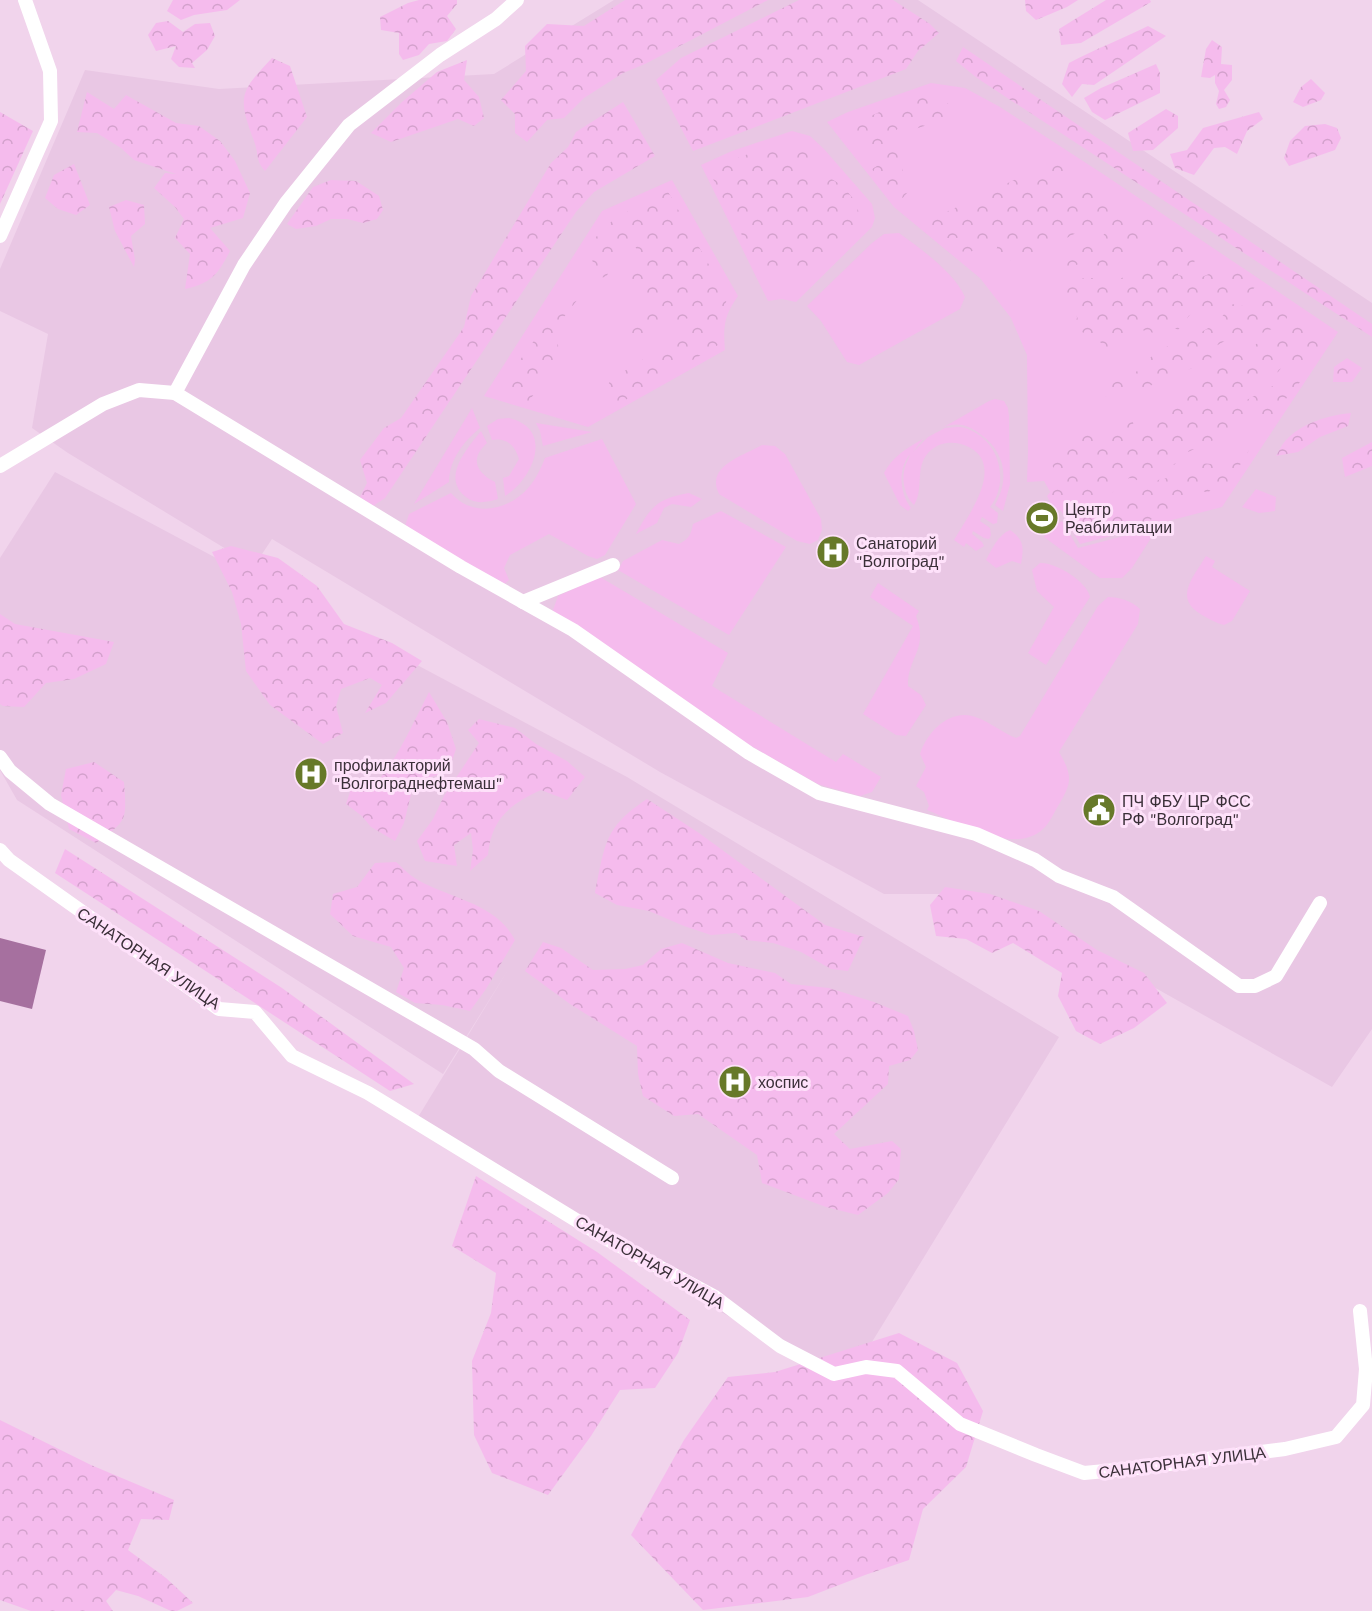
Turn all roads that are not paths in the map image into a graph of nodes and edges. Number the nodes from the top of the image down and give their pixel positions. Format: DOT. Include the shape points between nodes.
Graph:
graph roads {
  1 [pos="25,0"];
  2 [pos="517,0"];
  3 [pos="0,236"];
  4 [pos="175,393"];
  5 [pos="0,466"];
  6 [pos="613,565"];
  7 [pos="523,602"];
  8 [pos="0,757"];
  9 [pos="0,850"];
  10 [pos="1320,903"];
  11 [pos="672,1178"];
  12 [pos="1360,1311"];
  1 -- 3 [label="street" via="50,71 51,121"];
  2 -- 4 [label="street" via="349,125 286,203 244,265"];
  4 -- 5 [label="street" via="139,390 103,404"];
  4 -- 7 [label="street"];
  6 -- 7 [label="street"];
  7 -- 10 [label="street" via="573,630 749,753 819,793 976,834 1035,860 1059,876 1113,897 1239,986 1255,986 1276,976"];
  8 -- 11 [label="street" via="10,771 50,804 474,1049 499,1071"];
  9 -- 12 [label="street, САНАТОРНАЯ УЛИЦА" via="18,867 219,1009 255,1012 292,1056 368,1093 607,1239 715,1298 780,1346 834,1374 867,1367 897,1371 960,1424 1084,1473 1285,1449 1336,1437 1363,1405 1366,1369"];
}
